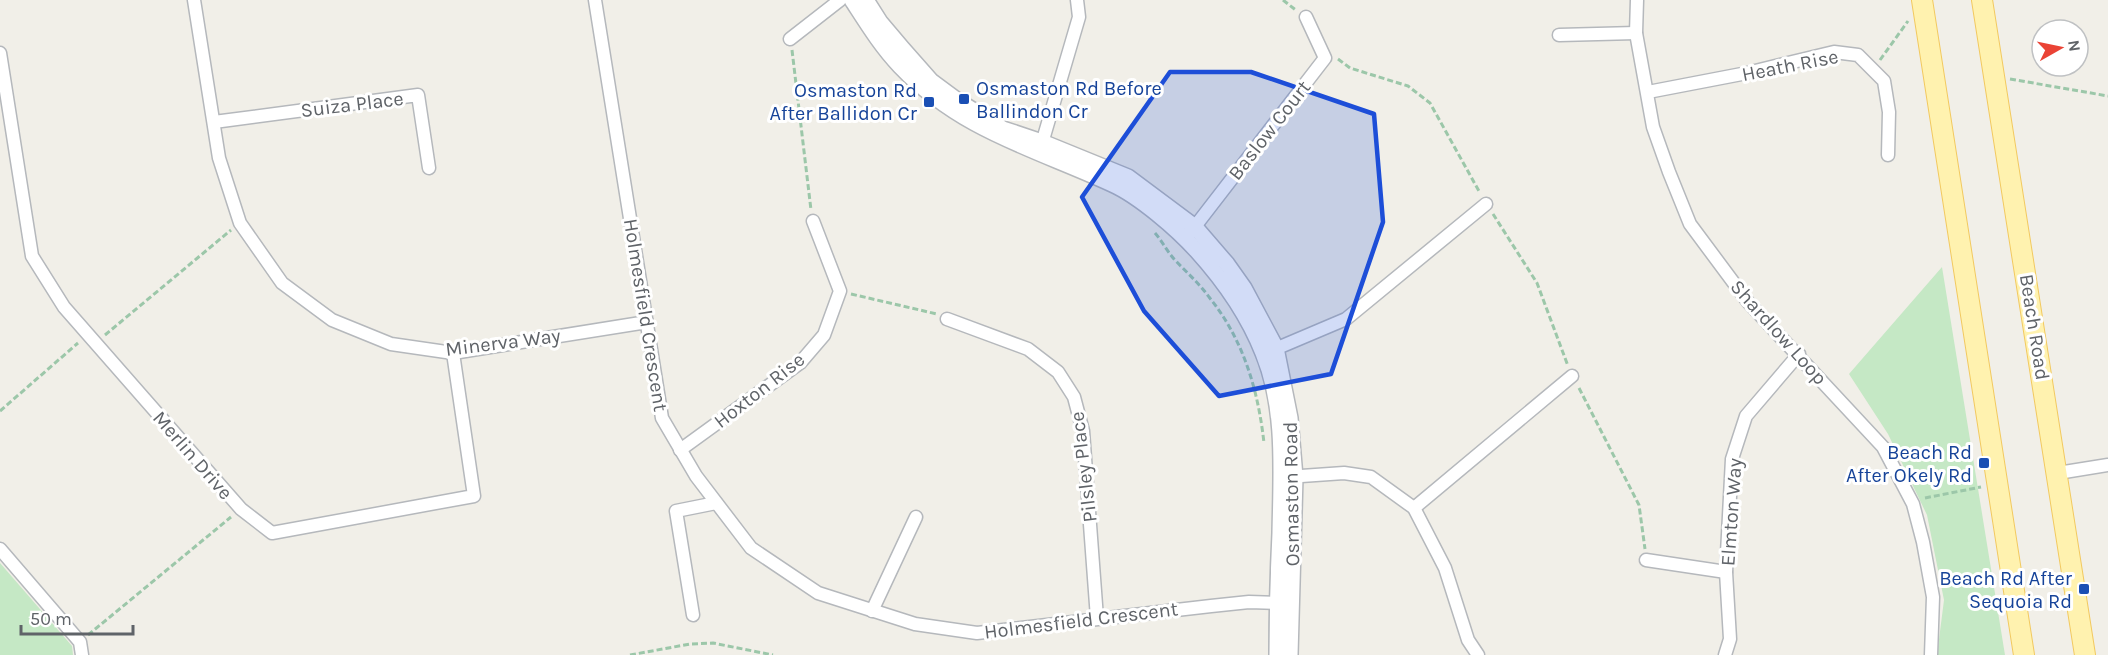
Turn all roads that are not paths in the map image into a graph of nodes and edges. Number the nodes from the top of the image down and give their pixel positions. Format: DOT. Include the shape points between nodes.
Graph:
graph roads {
  1 [pos="194,0"];
  2 [pos="595,0"];
  3 [pos="840,0"];
  4 [pos="852,0"];
  5 [pos="866,0"];
  6 [pos="1077,0"];
  7 [pos="1637,0"];
  8 [pos="1922,0"];
  9 [pos="1982,0"];
  10 [pos="1306,17"];
  11 [pos="1636,33"];
  12 [pos="1559,35"];
  13 [pos="790,39"];
  14 [pos="0,53"];
  15 [pos="1648,92"];
  16 [pos="214,122"];
  17 [pos="1041,148"];
  18 [pos="1888,155"];
  19 [pos="429,168"];
  20 [pos="1486,204"];
  21 [pos="813,221"];
  22 [pos="1190,233"];
  23 [pos="947,319"];
  24 [pos="647,322"];
  25 [pos="1270,351"];
  26 [pos="453,353"];
  27 [pos="1799,354"];
  28 [pos="1572,376"];
  29 [pos="680,450"];
  30 [pos="2108,465"];
  31 [pos="2058,473"];
  32 [pos="1288,477"];
  33 [pos="716,503"];
  34 [pos="1414,508"];
  35 [pos="916,516"];
  36 [pos="0,549"];
  37 [pos="1646,560"];
  38 [pos="1726,572"];
  39 [pos="1284,603"];
  40 [pos="872,611"];
  41 [pos="693,615"];
  42 [pos="1097,618"];
  43 [pos="82,655"];
  44 [pos="1277,655"];
  45 [pos="1290,655"];
  46 [pos="1478,655"];
  47 [pos="1725,655"];
  48 [pos="1931,655"];
  49 [pos="2024,655"];
  50 [pos="2085,655"];
  1 -- 16 [label="street, Minerva Way"];
  2 -- 24 [label="street, Holmesfield Crescent"];
  3 -- 13 [label="street"];
  4 -- 17 [label="street, Osmaston Road" via="899,65 933,96 996,136"];
  5 -- 17 [label="street, Osmaston Road" via="887,31 931,81 1003,129"];
  6 -- 17 [label="street" via="1079,17"];
  7 -- 11 [label="street, Shardlow Loop"];
  8 -- 49 [label="main road"];
  9 -- 31 [label="main road, Beach Road"];
  10 -- 22 [label="street, Baslow Court" via="1325,58"];
  11 -- 12 [label="street"];
  11 -- 15 [label="street, Shardlow Loop"];
  14 -- 26 [label="street, Merlin Drive" via="32,256 64,307 241,509 272,533 474,496"];
  15 -- 18 [label="street, Heath Rise" via="1834,52 1858,55 1884,81 1889,112"];
  15 -- 27 [label="street, Shardlow Loop" via="1653,127 1690,224 1748,302"];
  16 -- 19 [label="street, Suiza Place" via="418,95"];
  16 -- 26 [label="street, Minerva Way" via="219,158 240,224 282,284 332,320 391,344"];
  17 -- 22 [label="street, Osmaston Road" via="1115,185"];
  20 -- 25 [label="street" via="1346,319"];
  21 -- 29 [label="street, Hoxton Rise" via="840,291 824,335 800,363"];
  22 -- 25 [label="street, Osmaston Road"];
  23 -- 42 [label="street, Pilsley Place" via="1028,349 1058,372 1074,397 1083,431"];
  24 -- 26 [label="street, Minerva Way"];
  24 -- 29 [label="street, Holmesfield Crescent" via="662,418"];
  25 -- 32 [label="street, Osmaston Road" via="1269,370"];
  27 -- 38 [label="street, Elmton Way" via="1746,416 1732,459"];
  27 -- 48 [label="street, Shardlow Loop" via="1883,447 1911,501 1934,597"];
  28 -- 34 [label="street"];
  29 -- 33 [label="street, Holmesfield Crescent"];
  30 -- 31 [label="street"];
  31 -- 50 [label="main road, Beach Road"];
  32 -- 34 [label="street" via="1344,473 1371,477"];
  32 -- 39 [label="street, Osmaston Road"];
  33 -- 40 [label="street, Holmesfield Crescent" via="751,548 818,593"];
  33 -- 41 [label="street" via="676,511"];
  34 -- 46 [label="street" via="1445,568 1468,640"];
  35 -- 40 [label="street"];
  36 -- 43 [label="street" via="80,642"];
  37 -- 38 [label="street"];
  38 -- 47 [label="street, Elmton Way" via="1730,639"];
  39 -- 42 [label="street, Holmesfield Crescent" via="1240,603"];
  39 -- 44 [label="street, Osmaston Road"];
  39 -- 45 [label="street, Osmaston Road"];
  40 -- 42 [label="street, Holmesfield Crescent" via="915,624 977,633"];
}
